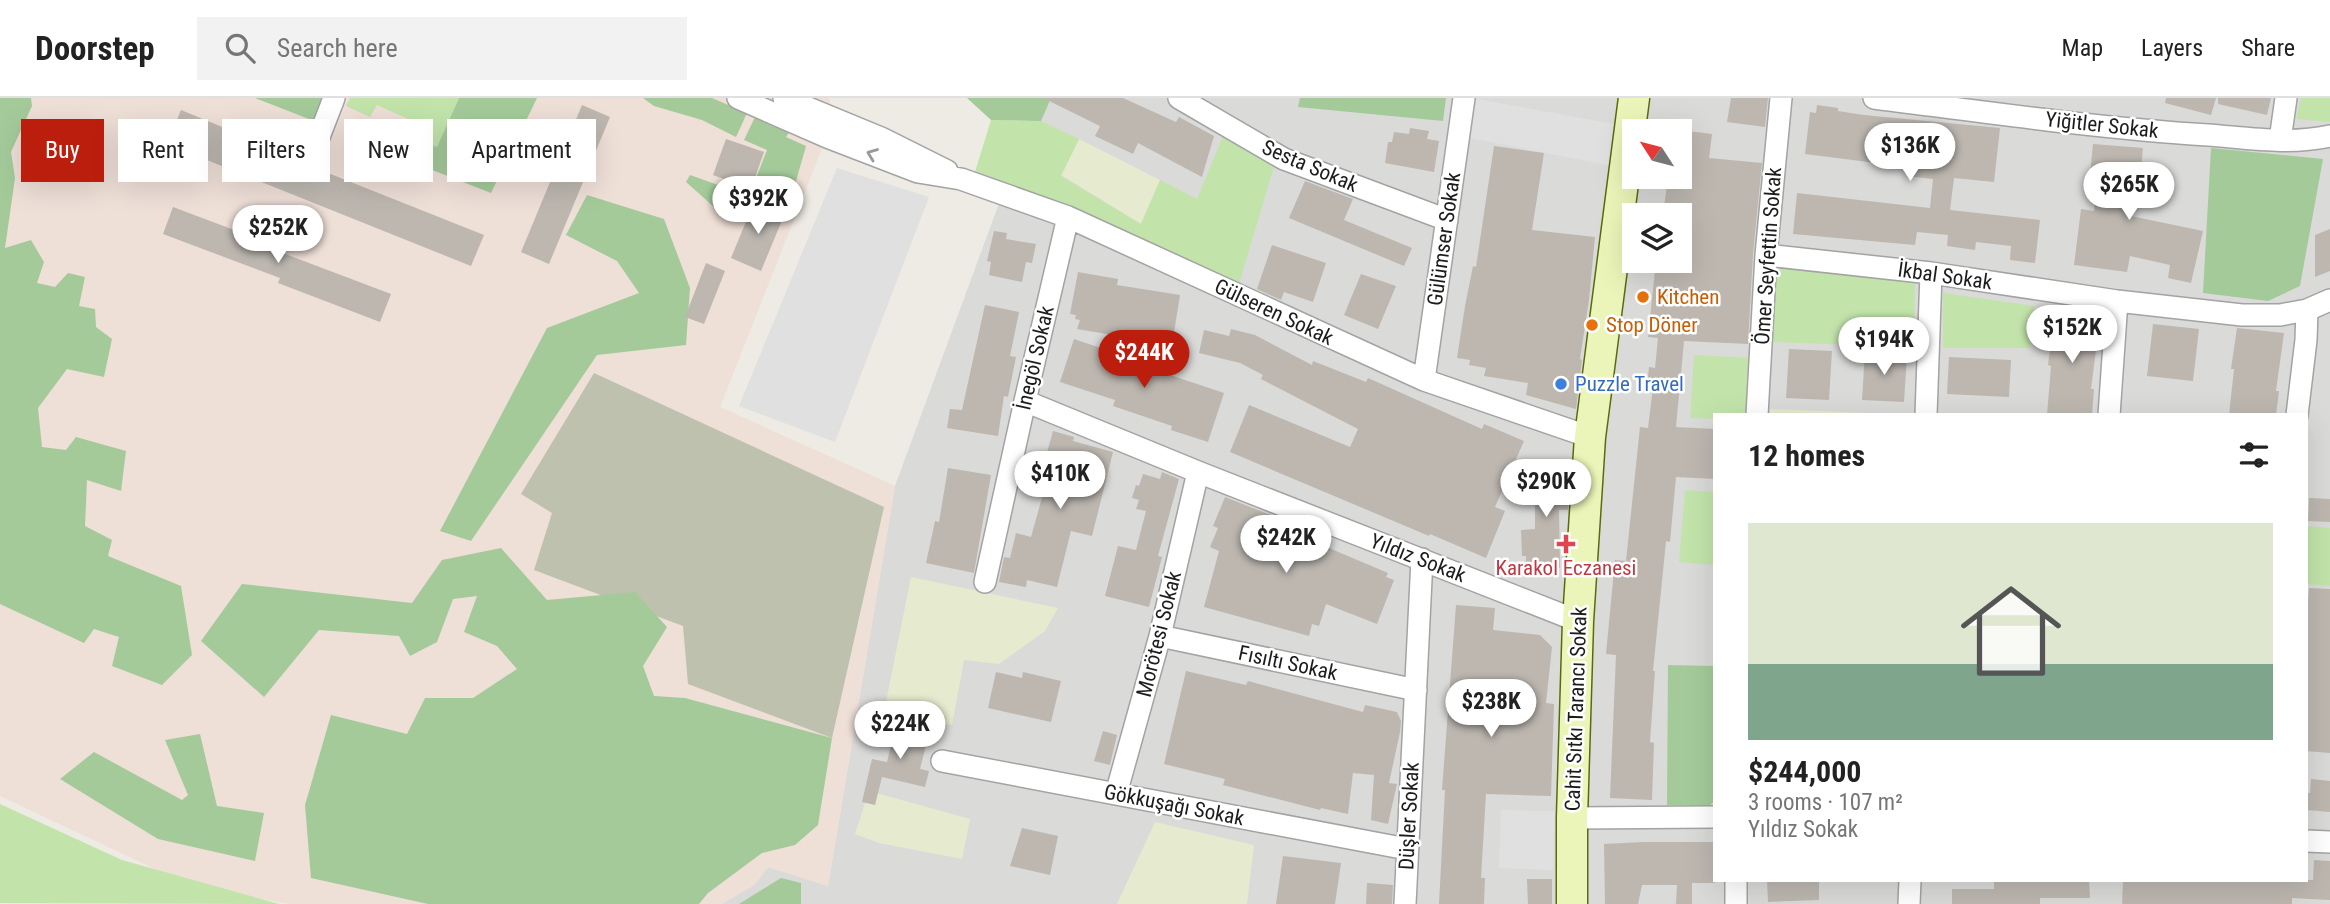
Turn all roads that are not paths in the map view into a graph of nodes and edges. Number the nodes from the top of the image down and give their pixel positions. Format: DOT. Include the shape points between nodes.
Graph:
graph roads {
  1 [pos="334,98"];
  2 [pos="738,98"];
  3 [pos="784,98"];
  4 [pos="1179,98"];
  5 [pos="1464,98"];
  6 [pos="1634,98"];
  7 [pos="1781,98"];
  8 [pos="1874,98"];
  9 [pos="2286,98"];
  10 [pos="326,119"];
  11 [pos="2330,136"];
  12 [pos="2280,140"];
  13 [pos="961,179"];
  14 [pos="1068,217"];
  15 [pos="1447,220"];
  16 [pos="1766,255"];
  17 [pos="1931,274"];
  18 [pos="2330,300"];
  19 [pos="2117,301"];
  20 [pos="2307,310"];
  21 [pos="1424,380"];
  22 [pos="1025,401"];
  23 [pos="1757,413"];
  24 [pos="1926,413"];
  25 [pos="2109,413"];
  26 [pos="2297,413"];
  27 [pos="1590,437"];
  28 [pos="1198,472"];
  29 [pos="1422,559"];
  30 [pos="985,582"];
  31 [pos="1578,621"];
  32 [pos="1160,636"];
  33 [pos="1416,690"];
  34 [pos="942,761"];
  35 [pos="1116,794"];
  36 [pos="1713,817"];
  37 [pos="1572,818"];
  38 [pos="2308,841"];
  39 [pos="2330,842"];
  40 [pos="1407,849"];
  41 [pos="1736,882"];
  42 [pos="1910,882"];
  43 [pos="1405,904"];
  44 [pos="1572,904"];
  45 [pos="1736,904"];
  46 [pos="1909,904"];
  1 -- 10 [label="street"];
  13 -- 2 [label="street, one-way" via="918,172"];
  3 -- 13 [label="street" via="881,138"];
  4 -- 15 [label="street, Sesta Sokak" via="1284,159"];
  5 -- 15 [label="street, Gülümser Sokak"];
  6 -- 27 [label="street, Cahit Sıtkı Tarancı Sokak"];
  7 -- 16 [label="street, Ömer Seyfettin Sokak"];
  8 -- 12 [label="street, Yiğitler Sokak" via="2142,131"];
  9 -- 12 [label="street"];
  11 -- 12 [label="street, Yiğitler Sokak"];
  13 -- 14 [label="street, Gülseren Sokak"];
  14 -- 21 [label="street, Gülseren Sokak"];
  14 -- 22 [label="street, İnegöl Sokak"];
  15 -- 21 [label="street, Gülümser Sokak"];
  16 -- 17 [label="street, İkbal Sokak"];
  16 -- 23 [label="street, Ömer Seyfettin Sokak"];
  17 -- 19 [label="street, İkbal Sokak"];
  17 -- 24 [label="street"];
  18 -- 20 [label="street, İkbal Sokak"];
  19 -- 20 [label="street, İkbal Sokak" via="2242,315"];
  19 -- 25 [label="street"];
  20 -- 26 [label="street"];
  21 -- 27 [label="street, Gülseren Sokak"];
  22 -- 28 [label="street, Yıldız Sokak"];
  22 -- 30 [label="street, İnegöl Sokak"];
  27 -- 31 [label="street, Cahit Sıtkı Tarancı Sokak"];
  28 -- 29 [label="street, Yıldız Sokak"];
  28 -- 32 [label="street, Morötesi Sokak"];
  29 -- 31 [label="street, Yıldız Sokak"];
  29 -- 33 [label="street, Düşler Sokak"];
  31 -- 37 [label="street, Cahit Sıtkı Tarancı Sokak"];
  32 -- 33 [label="street, Fısıltı Sokak"];
  32 -- 35 [label="street, Morötesi Sokak"];
  33 -- 40 [label="street, Düşler Sokak"];
  34 -- 35 [label="street, Gökkuşağı Sokak"];
  35 -- 40 [label="street, Gökkuşağı Sokak"];
  36 -- 37 [label="street"];
  37 -- 44 [label="street, Cahit Sıtkı Tarancı Sokak"];
  38 -- 39 [label="street"];
  40 -- 43 [label="street, Düşler Sokak"];
  41 -- 45 [label="street"];
  42 -- 46 [label="street"];
}
